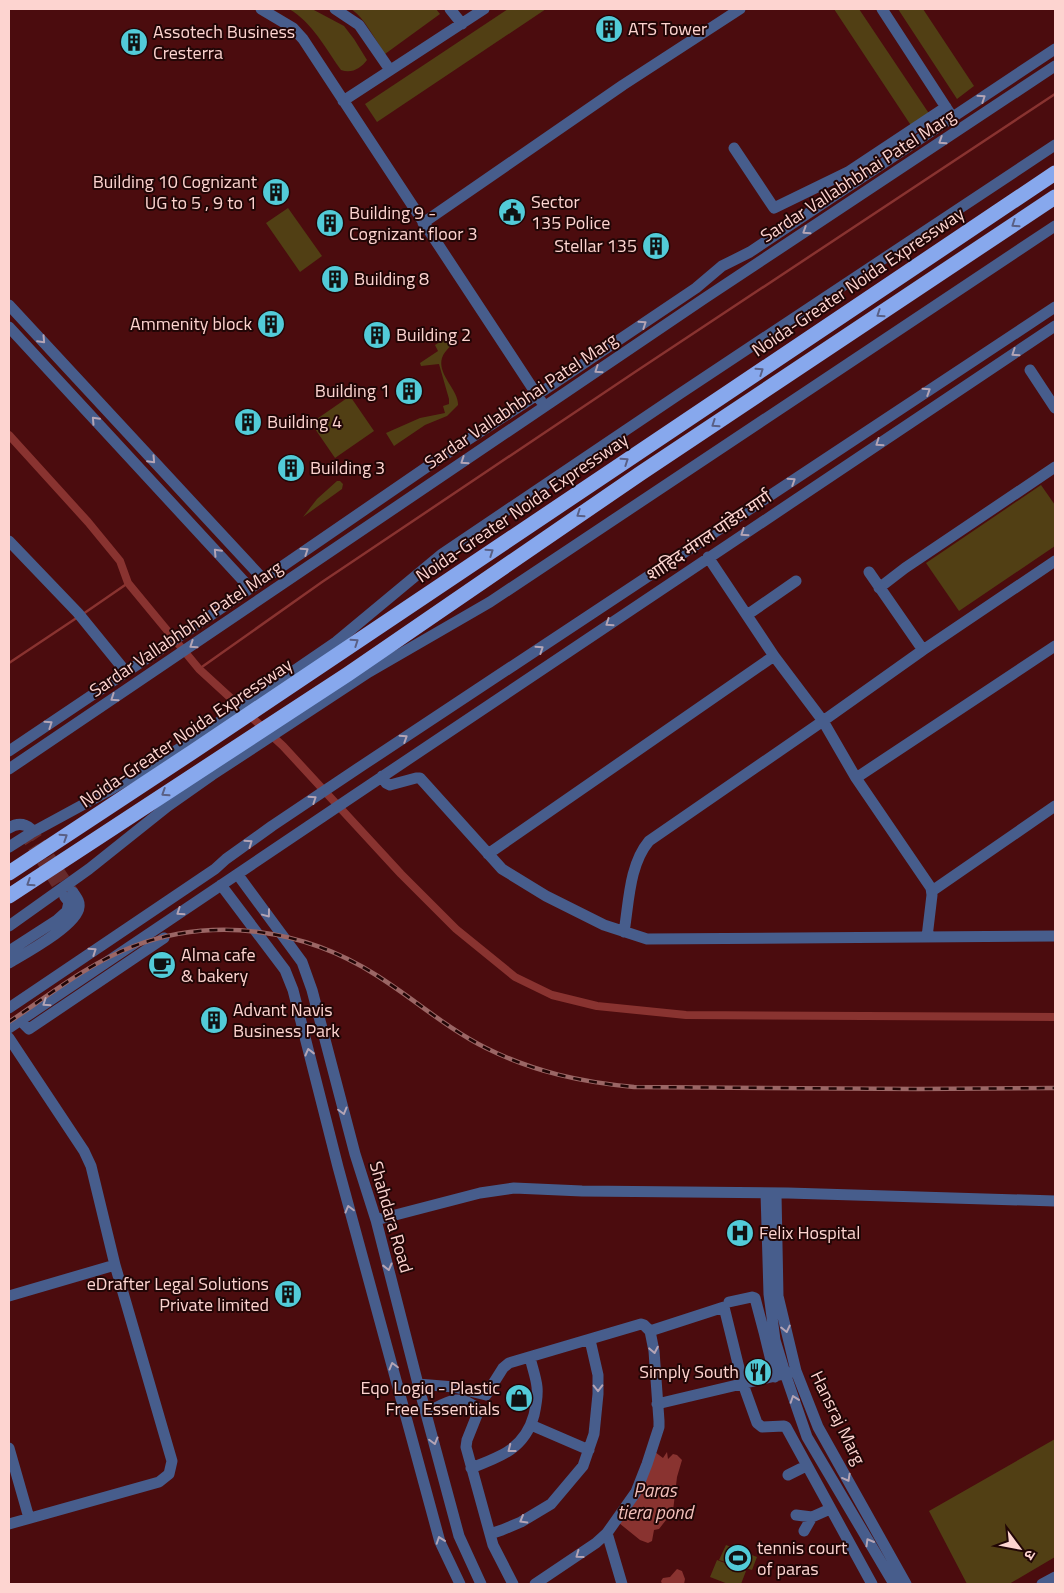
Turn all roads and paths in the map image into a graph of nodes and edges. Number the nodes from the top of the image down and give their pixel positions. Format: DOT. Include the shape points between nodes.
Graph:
graph roads {
  1 [pos="261,9"];
  2 [pos="335,9"];
  3 [pos="450,9"];
  4 [pos="484,9"];
  5 [pos="740,9"];
  6 [pos="882,9"];
  7 [pos="462,24"];
  8 [pos="1055,49"];
  9 [pos="1055,66"];
  10 [pos="390,70"];
  11 [pos="343,101"];
  12 [pos="946,107"];
  13 [pos="953,117"];
  14 [pos="960,129"];
  15 [pos="1055,145"];
  16 [pos="734,148"];
  17 [pos="1055,172"];
  18 [pos="1055,197"];
  19 [pos="423,223"];
  20 [pos="1055,226"];
  21 [pos="9,305"];
  22 [pos="1055,307"];
  23 [pos="1055,326"];
  24 [pos="9,327"];
  25 [pos="1030,370"];
  26 [pos="537,395"];
  27 [pos="545,406"];
  28 [pos="1055,408"];
  29 [pos="1055,467"];
  30 [pos="9,541"];
  31 [pos="708,557"];
  32 [pos="1055,561"];
  33 [pos="869,572"];
  34 [pos="263,579"];
  35 [pos="796,581"];
  36 [pos="250,588"];
  37 [pos="879,588"];
  38 [pos="747,616"];
  39 [pos="1055,646"];
  40 [pos="923,650"];
  41 [pos="774,656"];
  42 [pos="128,671"];
  43 [pos="296,675"];
  44 [pos="319,699"];
  45 [pos="464,699"];
  46 [pos="473,715"];
  47 [pos="823,721"];
  48 [pos="190,747"];
  49 [pos="9,751"];
  50 [pos="9,769"];
  51 [pos="209,771"];
  52 [pos="379,778"];
  53 [pos="856,778"];
  54 [pos="1055,806"];
  55 [pos="9,828"];
  56 [pos="9,840"];
  57 [pos="9,847"];
  58 [pos="488,854"];
  59 [pos="9,874"];
  60 [pos="238,875"];
  61 [pos="221,885"];
  62 [pos="932,891"];
  63 [pos="9,896"];
  64 [pos="9,926"];
  65 [pos="624,932"];
  66 [pos="1055,936"];
  67 [pos="927,937"];
  68 [pos="164,938"];
  69 [pos="9,951"];
  70 [pos="9,963"];
  71 [pos="9,1008"];
  72 [pos="20,1020"];
  73 [pos="9,1028"];
  74 [pos="9,1038"];
  75 [pos="771,1194"];
  76 [pos="1055,1202"];
  77 [pos="376,1220"];
  78 [pos="380,1236"];
  79 [pos="358,1242"];
  80 [pos="115,1265"];
  81 [pos="9,1296"];
  82 [pos="729,1302"];
  83 [pos="650,1331"];
  84 [pos="769,1331"];
  85 [pos="590,1340"];
  86 [pos="530,1357"];
  87 [pos="785,1374"];
  88 [pos="418,1384"];
  89 [pos="743,1384"];
  90 [pos="486,1395"];
  91 [pos="657,1404"];
  92 [pos="478,1410"];
  93 [pos="426,1413"];
  94 [pos="531,1425"];
  95 [pos="9,1448"];
  96 [pos="589,1450"];
  97 [pos="806,1466"];
  98 [pos="471,1468"];
  99 [pos="788,1474"];
  100 [pos="830,1509"];
  101 [pos="796,1515"];
  102 [pos="812,1517"];
  103 [pos="29,1518"];
  104 [pos="9,1524"];
  105 [pos="804,1531"];
  106 [pos="607,1533"];
  107 [pos="490,1534"];
  108 [pos="1055,1577"];
  109 [pos="460,1584"];
  110 [pos="482,1584"];
  111 [pos="513,1584"];
  112 [pos="535,1584"];
  113 [pos="622,1584"];
  114 [pos="872,1584"];
  115 [pos="894,1584"];
  116 [pos="906,1584"];
  117 [pos="1042,1584"];
  1 -- 11 [label="street" via="293,28 303,39"];
  2 -- 10 [label="street" via="358,25"];
  3 -- 7 [label="street"];
  4 -- 7 [label="street"];
  5 -- 19 [label="street"];
  6 -- 12 [label="street"];
  7 -- 10 [label="street"];
  13 -- 8 [label="street, Sardar Vallabhbhai Patel Marg, one-way"];
  9 -- 14 [label="street, Sardar Vallabhbhai Patel Marg"];
  10 -- 11 [label="street"];
  11 -- 19 [label="street"];
  12 -- 13 [label="street"];
  12 -- 16 [label="street" via="848,172 774,208"];
  13 -- 14 [label="street"];
  26 -- 13 [label="street, Sardar Vallabhbhai Patel Marg, one-way" via="696,288 722,266 750,252"];
  14 -- 27 [label="street, Sardar Vallabhbhai Patel Marg, one-way"];
  15 -- 43 [label="street" via="442,554"];
  43 -- 17 [label="highway, Noida-Greater Noida Expressway, one-way"];
  18 -- 44 [label="highway, one-way" via="641,473"];
  19 -- 26 [label="street"];
  20 -- 44 [label="street" via="490,602"];
  21 -- 34 [label="street, one-way"];
  45 -- 22 [label="street, one-way"];
  23 -- 31 [label="street, शाहिद मंगल पांडेय मार्ग, one-way"];
  36 -- 24 [label="street, one-way"];
  25 -- 28 [label="street"];
  26 -- 27 [label="street"];
  34 -- 26 [label="street, Sardar Vallabhbhai Patel Marg, one-way"];
  27 -- 50 [label="street, Sardar Vallabhbhai Patel Marg, one-way"];
  29 -- 37 [label="street"];
  30 -- 42 [label="street"];
  31 -- 38 [label="street"];
  31 -- 46 [label="street, शाहिद मंगल पांडेय मार्ग, one-way"];
  32 -- 40 [label="street"];
  33 -- 37 [label="street"];
  34 -- 36 [label="street, Sardar Vallabhbhai Patel Marg"];
  35 -- 38 [label="street"];
  36 -- 42 [label="street, Sardar Vallabhbhai Patel Marg"];
  37 -- 40 [label="street"];
  38 -- 41 [label="street"];
  39 -- 53 [label="street"];
  40 -- 47 [label="street"];
  41 -- 47 [label="street"];
  41 -- 58 [label="street"];
  49 -- 42 [label="street, Sardar Vallabhbhai Patel Marg, one-way"];
  43 -- 48 [label="highway, Noida-Greater Noida Expressway"];
  44 -- 51 [label="highway"];
  45 -- 46 [label="street"];
  71 -- 45 [label="street, one-way" via="215,869 272,826"];
  46 -- 52 [label="street, शाहिद मंगल पांडेय मार्ग"];
  47 -- 53 [label="street"];
  47 -- 65 [label="street" via="649,841 641,850 634,872"];
  48 -- 57 [label="street"];
  59 -- 48 [label="highway, Noida-Greater Noida Expressway, one-way"];
  51 -- 63 [label="highway, one-way"];
  51 -- 64 [label="street" via="89,868"];
  52 -- 58 [label="street" via="390,785 420,778"];
  52 -- 60 [label="street, शाहिद मंगल पांडेय मार्ग"];
  53 -- 62 [label="street"];
  54 -- 62 [label="street"];
  55 -- 56 [label="street" via="15,824 27,825 28,831"];
  58 -- 65 [label="street" via="502,868 546,896"];
  60 -- 61 [label="street, शाहिद मंगल पांडेय मार्ग"];
  60 -- 77 [label="street, Shahdara Road, one-way" via="302,962"];
  61 -- 72 [label="street, शाहिद मंगल पांडेय मार्ग, one-way"];
  79 -- 61 [label="street, one-way" via="293,990 285,970"];
  62 -- 67 [label="street"];
  65 -- 67 [label="street" via="647,939"];
  66 -- 67 [label="street"];
  68 -- 72 [label="street" via="29,1030"];
  69 -- 70 [label="street" via="58,920 67,911 70,895 79,900 77,913 64,928"];
  72 -- 73 [label="street, शाहिद मंगल पांडेय मार्ग"];
  74 -- 80 [label="street" via="88,1159"];
  75 -- 76 [label="street"];
  75 -- 77 [label="street" via="514,1188 480,1193"];
  75 -- 84 [label="street, Hansraj Marg"];
  75 -- 87 [label="street, Hansraj Marg, one-way"];
  77 -- 78 [label="street, Shahdara Road"];
  78 -- 79 [label="street"];
  78 -- 88 [label="street, Shahdara Road, one-way"];
  109 -- 79 [label="street, one-way" via="440,1542"];
  80 -- 81 [label="street"];
  80 -- 103 [label="street" via="172,1461 169,1474 159,1482"];
  82 -- 84 [label="street" via="755,1298"];
  83 -- 85 [label="street" via="642,1324"];
  83 -- 89 [label="street" via="724,1307"];
  83 -- 91 [label="street, one-way"];
  84 -- 87 [label="street, Hansraj Marg"];
  85 -- 86 [label="street"];
  85 -- 96 [label="street, one-way" via="597,1368 598,1394 596,1426"];
  86 -- 90 [label="street" via="505,1365"];
  86 -- 94 [label="street" via="538,1393"];
  87 -- 89 [label="street"];
  115 -- 87 [label="street, Hansraj Marg, one-way" via="807,1437"];
  87 -- 116 [label="street, Hansraj Marg, one-way"];
  88 -- 90 [label="street" via="454,1387"];
  88 -- 93 [label="street, Shahdara Road"];
  89 -- 91 [label="street"];
  89 -- 97 [label="street" via="759,1426 785,1426"];
  90 -- 92 [label="street"];
  91 -- 106 [label="street" via="659,1428 647,1464 636,1492"];
  92 -- 93 [label="street" via="457,1399"];
  92 -- 98 [label="street" via="466,1444"];
  93 -- 110 [label="street, Shahdara Road, one-way" via="459,1536"];
  94 -- 96 [label="street"];
  94 -- 98 [label="street, one-way" via="506,1454"];
  95 -- 103 [label="street"];
  96 -- 107 [label="street, one-way" via="579,1471 550,1504 520,1522"];
  97 -- 99 [label="street"];
  97 -- 100 [label="street"];
  98 -- 107 [label="street"];
  100 -- 102 [label="street"];
  100 -- 114 [label="street"];
  101 -- 102 [label="street"];
  102 -- 105 [label="street"];
  103 -- 104 [label="street"];
  106 -- 112 [label="street, one-way"];
  106 -- 113 [label="street"];
  107 -- 111 [label="street"];
  108 -- 117 [label="street"];
}
